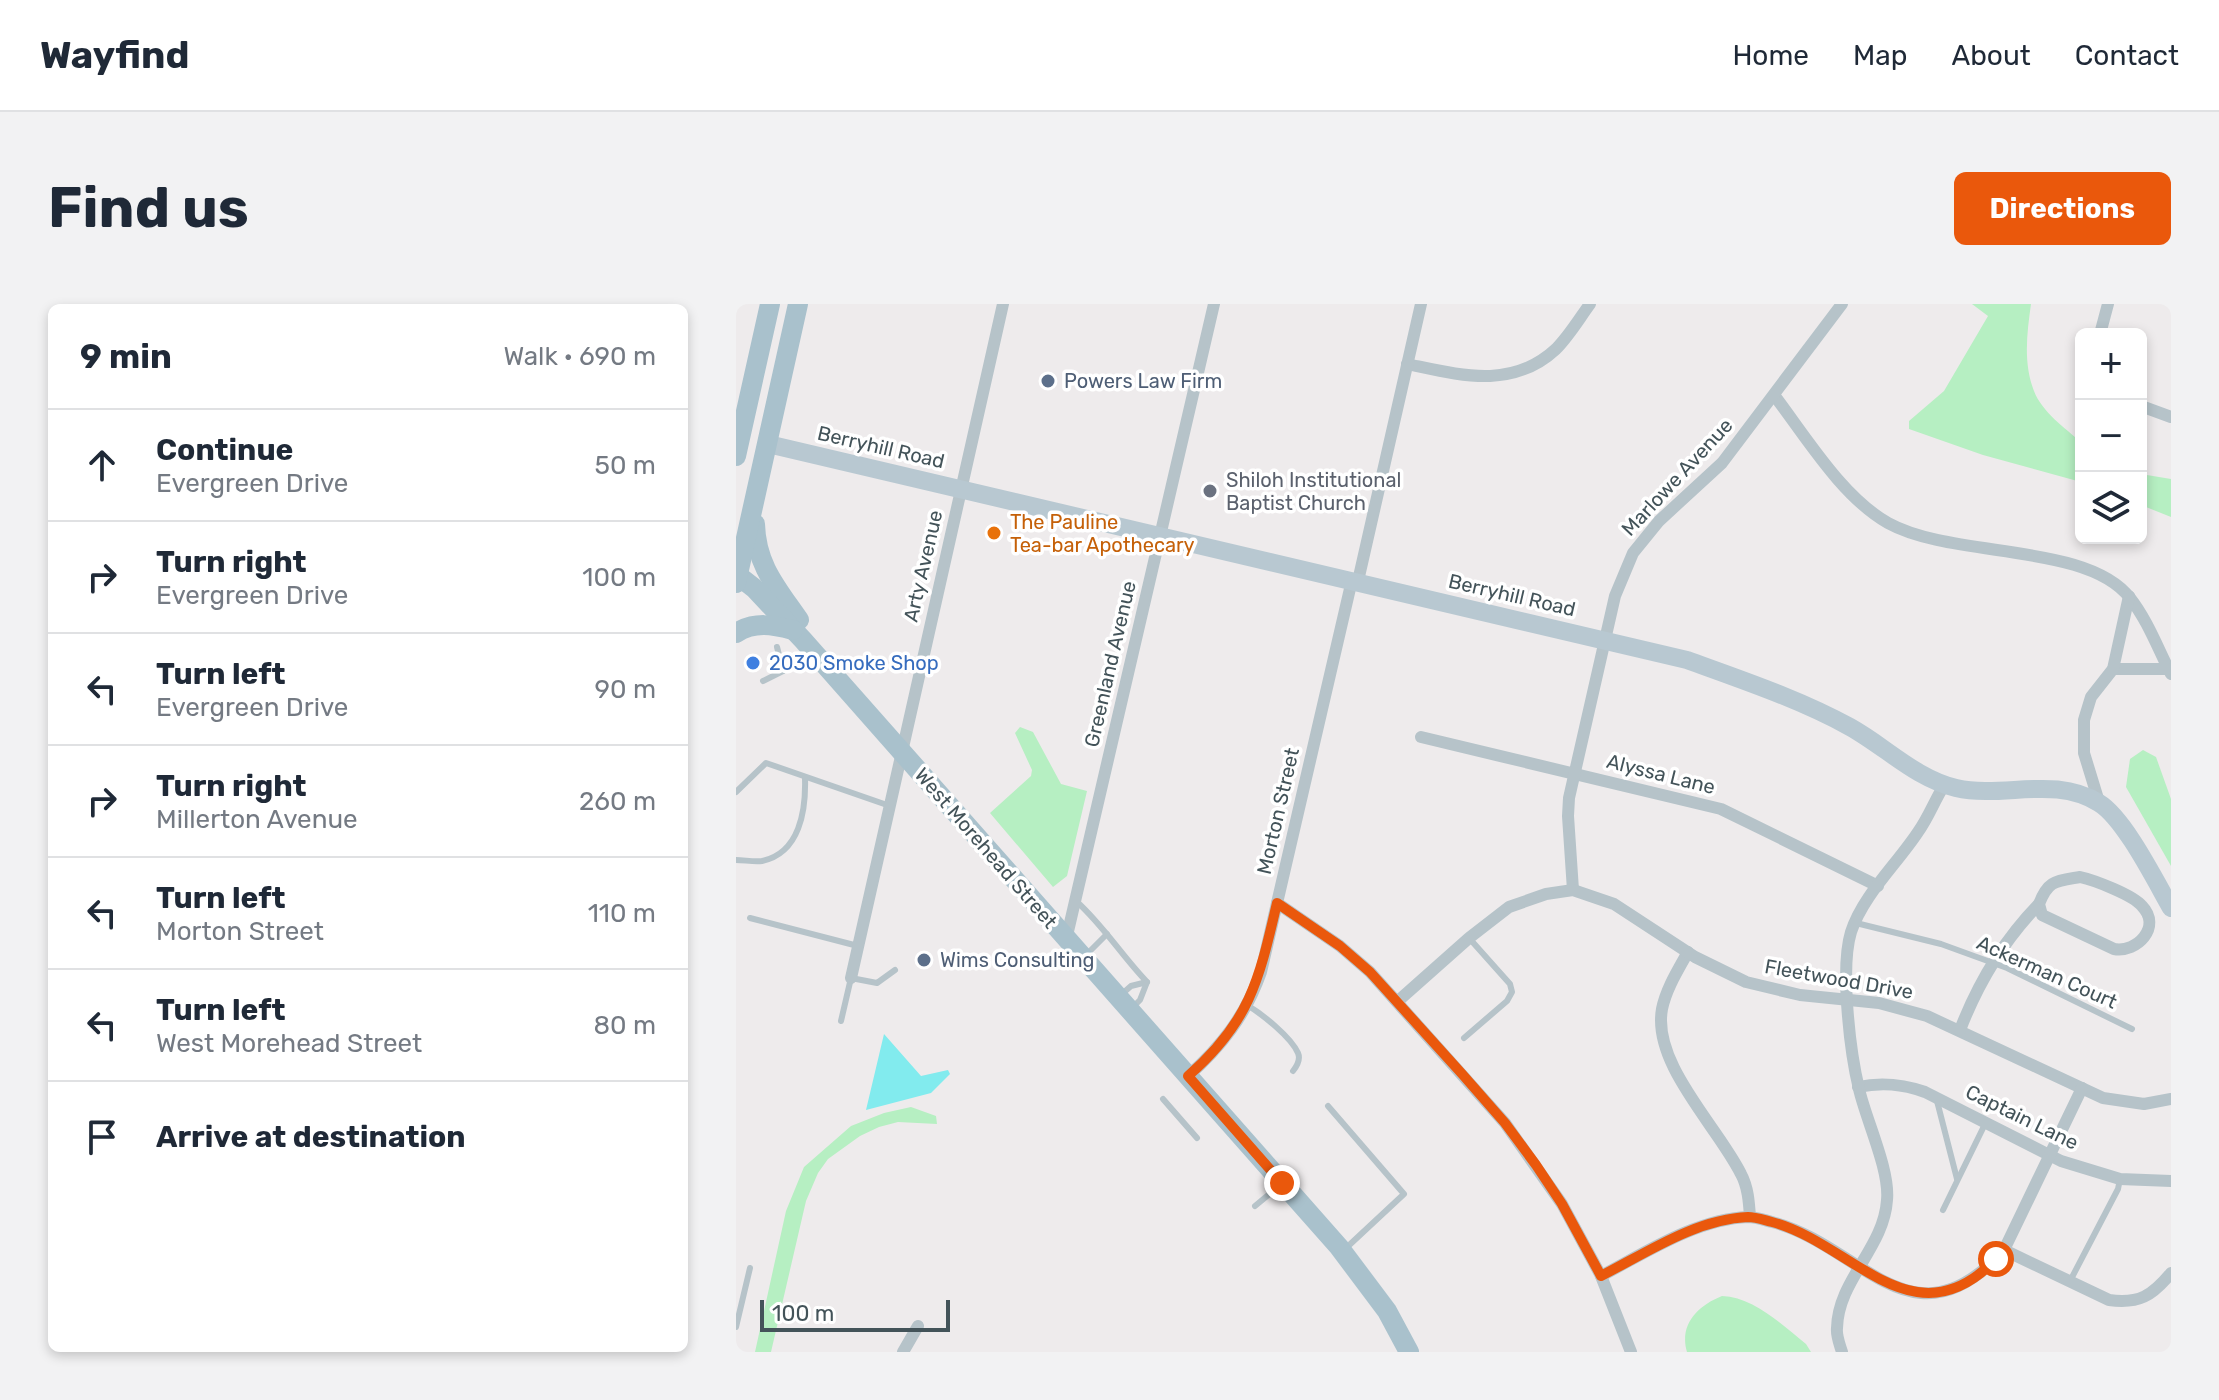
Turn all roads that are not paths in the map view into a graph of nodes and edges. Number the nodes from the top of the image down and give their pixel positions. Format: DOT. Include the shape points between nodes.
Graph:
graph roads {
  1 [pos="770,304"];
  2 [pos="798,304"];
  3 [pos="1003,304"];
  4 [pos="1214,304"];
  5 [pos="1421,304"];
  6 [pos="1590,304"];
  7 [pos="1842,304"];
  8 [pos="2108,304"];
  9 [pos="2102,328"];
  10 [pos="1407,364"];
  11 [pos="1774,395"];
  12 [pos="2147,408"];
  13 [pos="2171,417"];
  14 [pos="740,425"];
  15 [pos="768,444"];
  16 [pos="736,456"];
  17 [pos="962,489"];
  18 [pos="756,496"];
  19 [pos="1160,537"];
  20 [pos="737,577"];
  21 [pos="1355,581"];
  22 [pos="2129,596"];
  23 [pos="736,633"];
  24 [pos="802,639"];
  25 [pos="1607,639"];
  26 [pos="777,647"];
  27 [pos="2113,669"];
  28 [pos="783,671"];
  29 [pos="2170,672"];
  30 [pos="763,681"];
  31 [pos="1421,737"];
  32 [pos="902,752"];
  33 [pos="1575,772"];
  34 [pos="805,778"];
  35 [pos="1945,784"];
  36 [pos="736,792"];
  37 [pos="2099,802"];
  38 [pos="890,806"];
  39 [pos="736,860"];
  40 [pos="1878,886"];
  41 [pos="1573,890"];
  42 [pos="1076,901"];
  43 [pos="1277,903"];
  44 [pos="2039,904"];
  45 [pos="2171,908"];
  46 [pos="750,918"];
  47 [pos="1855,922"];
  48 [pos="1107,934"];
  49 [pos="1469,938"];
  50 [pos="1066,940"];
  51 [pos="858,946"];
  52 [pos="1688,952"];
  53 [pos="1082,958"];
  54 [pos="1993,963"];
  55 [pos="895,970"];
  56 [pos="851,978"];
  57 [pos="1147,982"];
  58 [pos="1847,999"];
  59 [pos="1398,1001"];
  60 [pos="1123,1004"];
  61 [pos="1247,1005"];
  62 [pos="841,1021"];
  63 [pos="2132,1029"];
  64 [pos="1960,1030"];
  65 [pos="1464,1038"];
  66 [pos="1293,1071"];
  67 [pos="1188,1076"];
  68 [pos="1858,1087"];
  69 [pos="2082,1088"];
  70 [pos="1936,1097"];
  71 [pos="1163,1099"];
  72 [pos="2171,1099"];
  73 [pos="1328,1106"];
  74 [pos="2171,1108"];
  75 [pos="1986,1122"];
  76 [pos="1197,1138"];
  77 [pos="2051,1154"];
  78 [pos="2120,1179"];
  79 [pos="1957,1180"];
  80 [pos="2171,1181"];
  81 [pos="1282,1183"];
  82 [pos="1255,1206"];
  83 [pos="1943,1210"];
  84 [pos="1750,1217"];
  85 [pos="2004,1250"];
  86 [pos="1342,1251"];
  87 [pos="750,1268"];
  88 [pos="1859,1268"];
  89 [pos="2171,1273"];
  90 [pos="1601,1276"];
  91 [pos="2069,1283"];
  92 [pos="918,1326"];
  93 [pos="736,1327"];
  94 [pos="903,1352"];
  95 [pos="1409,1352"];
  96 [pos="1631,1352"];
  97 [pos="1842,1352"];
  1 -- 14 [label="main road"];
  2 -- 15 [label="main road"];
  3 -- 17 [label="street, Arty Avenue"];
  4 -- 19 [label="street, Greenland Avenue"];
  5 -- 10 [label="street, Morton Street"];
  6 -- 10 [label="street" via="1555,350 1513,374 1470,377"];
  7 -- 11 [label="street, Marlowe Avenue"];
  8 -- 9 [label="street"];
  10 -- 21 [label="street, Morton Street"];
  11 -- 22 [label="street" via="1835,474 1890,524 1933,541 2072,564"];
  11 -- 25 [label="street, Marlowe Avenue" via="1722,463 1659,521 1633,553 1615,596"];
  12 -- 13 [label="street"];
  14 -- 16 [label="main road"];
  15 -- 17 [label="street, Berryhill Road"];
  15 -- 18 [label="main road"];
  17 -- 19 [label="street, Berryhill Road"];
  17 -- 32 [label="street, Arty Avenue"];
  18 -- 20 [label="main road"];
  18 -- 24 [label="main road" via="760,557 770,581 800,621"];
  19 -- 21 [label="street, Berryhill Road"];
  19 -- 42 [label="street, Greenland Avenue"];
  20 -- 24 [label="main road, West Morehead Street"];
  21 -- 25 [label="street, Berryhill Road"];
  21 -- 43 [label="street, Morton Street"];
  22 -- 27 [label="street"];
  22 -- 29 [label="street"];
  23 -- 24 [label="main road" via="760,625"];
  24 -- 28 [label="lane"];
  24 -- 32 [label="main road, West Morehead Street"];
  25 -- 33 [label="street, Marlowe Avenue"];
  25 -- 35 [label="street, Berryhill Road" via="1687,660 1802,704"];
  26 -- 28 [label="lane"];
  27 -- 29 [label="street"];
  27 -- 37 [label="street" via="2091,697 2084,720 2084,753"];
  28 -- 30 [label="lane"];
  31 -- 33 [label="street, Alyssa Lane"];
  32 -- 38 [label="street, Arty Avenue"];
  32 -- 50 [label="main road, West Morehead Street"];
  33 -- 40 [label="street, Alyssa Lane" via="1721,809"];
  33 -- 41 [label="street, Marlowe Avenue" via="1568,816"];
  34 -- 36 [label="lane" via="766,763"];
  34 -- 38 [label="lane"];
  34 -- 39 [label="lane" via="801,826 784,850 762,861"];
  35 -- 37 [label="street, Berryhill Road" via="1978,791 2054,787"];
  35 -- 40 [label="street"];
  37 -- 45 [label="street" via="2114,816"];
  38 -- 51 [label="street, Arty Avenue"];
  40 -- 47 [label="street"];
  41 -- 49 [label="street" via="1517,903"];
  41 -- 52 [label="street, Fleetwood Drive" via="1614,904"];
  42 -- 48 [label="lane"];
  42 -- 50 [label="street, Greenland Avenue"];
  43 -- 59 [label="street" via="1340,946"];
  43 -- 61 [label="street, Morton Street" via="1261,972"];
  44 -- 44 [label="street" via="2054,881 2080,877 2142,905 2148,930 2134,948 2114,949 2042,915"];
  44 -- 54 [label="street"];
  46 -- 51 [label="lane"];
  47 -- 54 [label="lane, Ackerman Court"];
  47 -- 58 [label="street" via="1846,956"];
  48 -- 53 [label="lane"];
  48 -- 57 [label="lane"];
  49 -- 59 [label="street"];
  49 -- 65 [label="lane" via="1512,992"];
  50 -- 53 [label="main road, West Morehead Street"];
  51 -- 56 [label="street, Arty Avenue"];
  52 -- 58 [label="street, Fleetwood Drive" via="1762,987"];
  52 -- 84 [label="street" via="1662,1009 1666,1050 1742,1176"];
  53 -- 60 [label="main road, West Morehead Street"];
  54 -- 63 [label="lane, Ackerman Court"];
  54 -- 64 [label="street"];
  55 -- 56 [label="lane" via="877,983"];
  56 -- 62 [label="lane"];
  57 -- 60 [label="lane" via="1131,986"];
  57 -- 60 [label="lane" via="1140,1000"];
  58 -- 64 [label="street, Fleetwood Drive" via="1894,1006"];
  58 -- 68 [label="street"];
  59 -- 90 [label="street" via="1505,1123 1562,1204"];
  60 -- 67 [label="main road, West Morehead Street"];
  61 -- 66 [label="lane" via="1298,1052"];
  61 -- 67 [label="street, Morton Street" via="1226,1039"];
  64 -- 69 [label="street, Fleetwood Drive"];
  67 -- 81 [label="main road, West Morehead Street"];
  68 -- 70 [label="street, Captain Lane" via="1908,1086"];
  68 -- 88 [label="street" via="1888,1197 1884,1222"];
  69 -- 72 [label="street, Fleetwood Drive" via="2122,1103"];
  69 -- 77 [label="street"];
  70 -- 75 [label="street, Captain Lane"];
  70 -- 79 [label="lane"];
  71 -- 76 [label="lane"];
  72 -- 74 [label="street"];
  73 -- 86 [label="lane" via="1404,1194"];
  75 -- 77 [label="street, Captain Lane"];
  75 -- 79 [label="lane"];
  77 -- 78 [label="street, Captain Lane"];
  77 -- 85 [label="street"];
  78 -- 80 [label="street, Captain Lane"];
  78 -- 91 [label="lane"];
  79 -- 83 [label="lane"];
  81 -- 82 [label="lane"];
  81 -- 86 [label="main road, West Morehead Street"];
  84 -- 88 [label="street" via="1801,1232"];
  84 -- 90 [label="street" via="1693,1230"];
  85 -- 88 [label="street" via="1971,1280 1944,1291 1901,1290"];
  85 -- 91 [label="street"];
  86 -- 95 [label="main road, West Morehead Street" via="1387,1311"];
  87 -- 93 [label="lane"];
  88 -- 97 [label="street" via="1843,1298 1837,1329"];
  89 -- 91 [label="street" via="2161,1286 2128,1303"];
  90 -- 96 [label="street"];
  92 -- 94 [label="street"];
}
